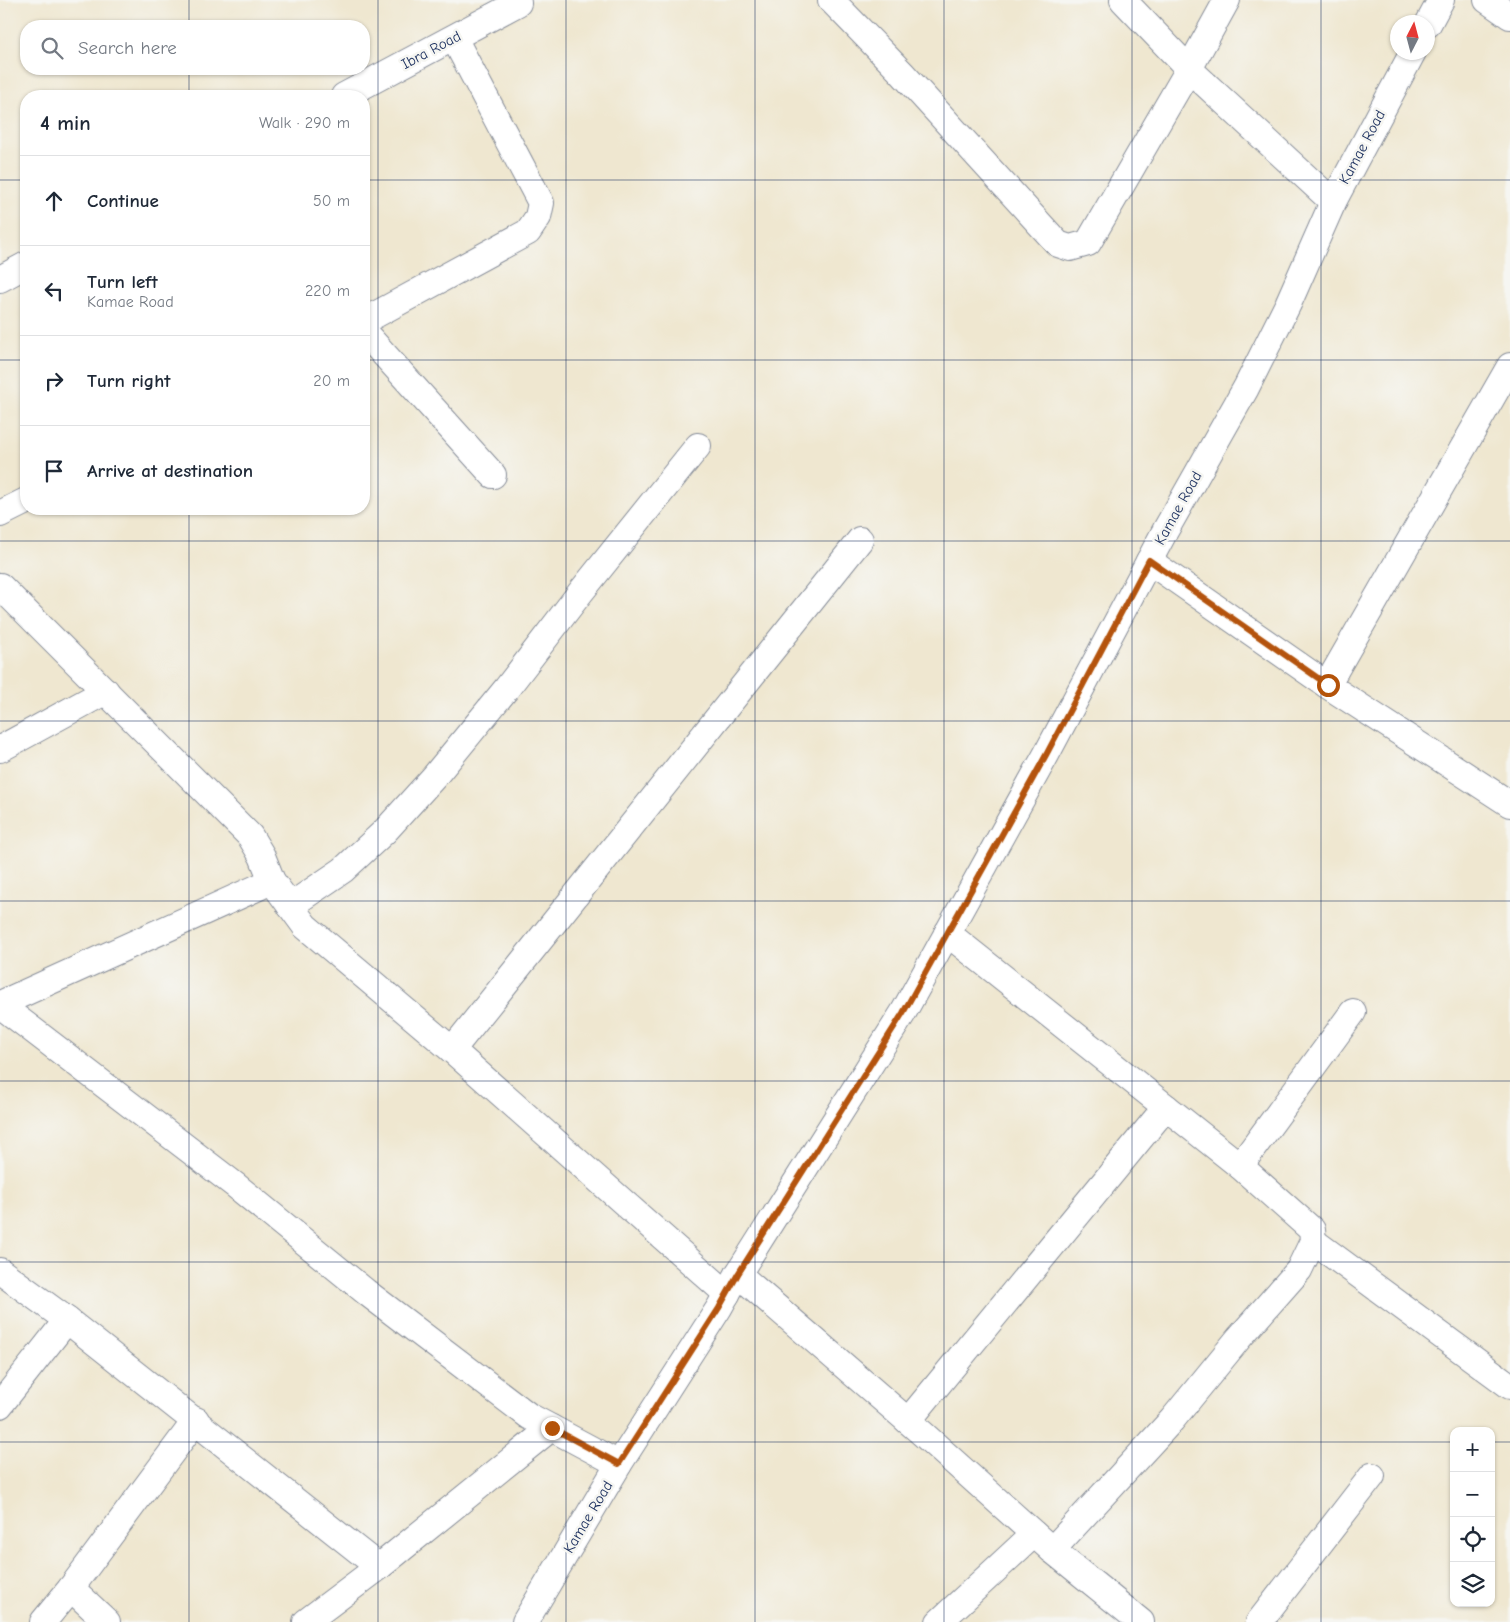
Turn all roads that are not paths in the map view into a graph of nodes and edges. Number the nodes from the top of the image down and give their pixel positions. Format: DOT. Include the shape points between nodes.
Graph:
graph roads {
  1 [pos="831,0"];
  2 [pos="1123,0"];
  3 [pos="1227,0"];
  4 [pos="1440,0"];
  5 [pos="1487,0"];
  6 [pos="518,4"];
  7 [pos="1432,15"];
  8 [pos="1510,16"];
  9 [pos="454,38"];
  10 [pos="1408,60"];
  11 [pos="1189,69"];
  12 [pos="355,90"];
  13 [pos="1333,202"];
  14 [pos="20,268"];
  15 [pos="0,279"];
  16 [pos="370,318"];
  17 [pos="370,339"];
  18 [pos="1510,366"];
  19 [pos="698,446"];
  20 [pos="493,475"];
  21 [pos="20,504"];
  22 [pos="0,514"];
  23 [pos="860,540"];
  24 [pos="1149,560"];
  25 [pos="0,586"];
  26 [pos="1328,685"];
  27 [pos="106,691"];
  28 [pos="0,749"];
  29 [pos="1510,804"];
  30 [pos="272,881"];
  31 [pos="290,906"];
  32 [pos="947,933"];
  33 [pos="0,1005"];
  34 [pos="1353,1012"];
  35 [pos="452,1050"];
  36 [pos="1166,1107"];
  37 [pos="1240,1166"];
  38 [pos="1313,1241"];
  39 [pos="0,1271"];
  40 [pos="733,1284"];
  41 [pos="67,1320"];
  42 [pos="1510,1386"];
  43 [pos="0,1405"];
  44 [pos="196,1420"];
  45 [pos="908,1421"];
  46 [pos="552,1428"];
  47 [pos="619,1464"];
  48 [pos="1372,1476"];
  49 [pos="1043,1542"];
  50 [pos="379,1567"];
  51 [pos="71,1588"];
  52 [pos="43,1622"];
  53 [pos="107,1622"];
  54 [pos="306,1622"];
  55 [pos="525,1622"];
  56 [pos="939,1622"];
  57 [pos="1141,1622"];
  58 [pos="1259,1622"];
  1 -- 11 [label="street" via="1058,244 1070,248 1088,243"];
  2 -- 11 [label="street"];
  3 -- 11 [label="street"];
  4 -- 7 [label="street"];
  5 -- 8 [label="street"];
  6 -- 9 [label="street, Ibra Road"];
  9 -- 12 [label="street, Ibra Road"];
  9 -- 16 [label="street" via="541,203 538,217 528,232"];
  10 -- 13 [label="street, Kamae Road"];
  11 -- 13 [label="street"];
  13 -- 24 [label="street, Kamae Road" via="1246,388"];
  14 -- 15 [label="street"];
  17 -- 20 [label="street"];
  18 -- 26 [label="street"];
  19 -- 31 [label="street" via="507,688 416,797 343,870"];
  21 -- 22 [label="street"];
  23 -- 35 [label="street"];
  24 -- 26 [label="street"];
  24 -- 32 [label="street, Kamae Road"];
  25 -- 27 [label="street"];
  26 -- 29 [label="street"];
  27 -- 28 [label="street"];
  27 -- 30 [label="street" via="250,836"];
  30 -- 31 [label="street"];
  30 -- 33 [label="street"];
  31 -- 35 [label="street" via="305,926 327,946"];
  32 -- 36 [label="street"];
  32 -- 40 [label="street, Kamae Road" via="903,1013"];
  33 -- 46 [label="street" via="235,1185 366,1292 529,1416"];
  34 -- 37 [label="street"];
  35 -- 40 [label="street"];
  36 -- 37 [label="street"];
  36 -- 45 [label="street"];
  37 -- 38 [label="street" via="1305,1222 1312,1230"];
  38 -- 42 [label="street"];
  38 -- 49 [label="street" via="1299,1270 1172,1420"];
  39 -- 41 [label="street"];
  40 -- 45 [label="street"];
  40 -- 47 [label="street, Kamae Road"];
  41 -- 43 [label="street"];
  41 -- 44 [label="street"];
  44 -- 50 [label="street"];
  44 -- 51 [label="street"];
  45 -- 49 [label="street"];
  46 -- 47 [label="street"];
  46 -- 50 [label="street"];
  47 -- 55 [label="street, Kamae Road"];
  48 -- 58 [label="street"];
  49 -- 56 [label="street"];
  49 -- 57 [label="street"];
  50 -- 54 [label="street"];
  51 -- 52 [label="street"];
  51 -- 53 [label="street"];
}
